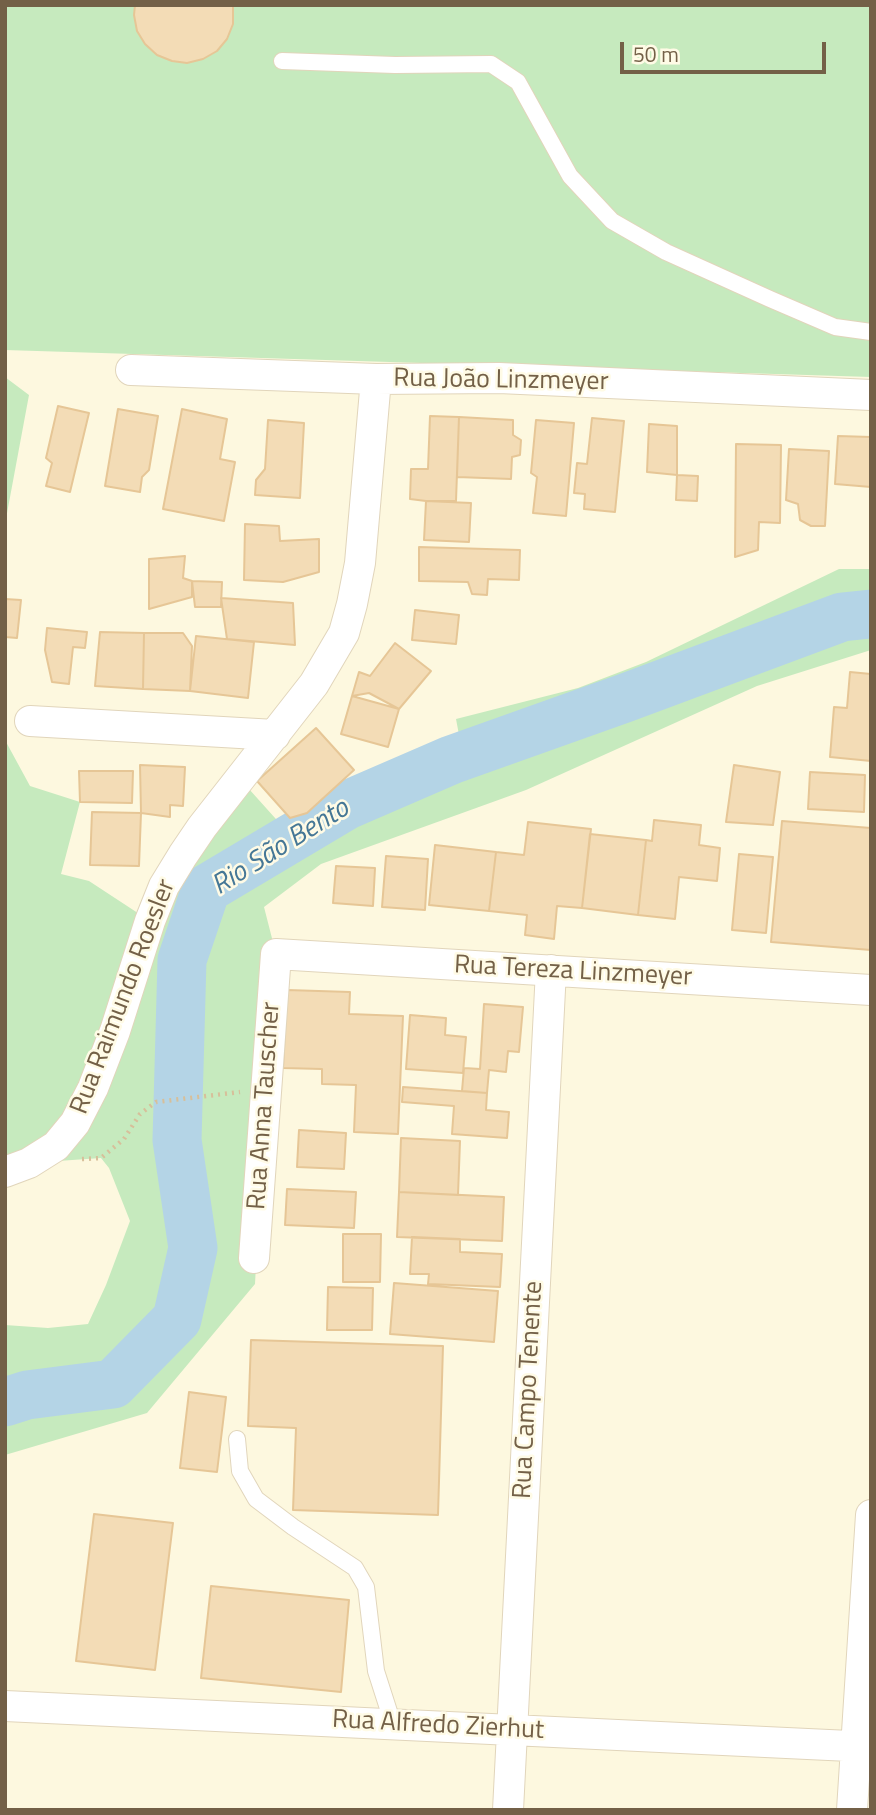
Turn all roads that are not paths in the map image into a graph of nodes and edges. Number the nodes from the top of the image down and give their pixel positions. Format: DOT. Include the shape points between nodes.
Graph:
graph roads {
  1 [pos="282,61"];
  2 [pos="871,332"];
  3 [pos="131,370"];
  4 [pos="376,379"];
  5 [pos="871,395"];
  6 [pos="30,721"];
  7 [pos="275,735"];
  8 [pos="276,954"];
  9 [pos="551,971"];
  10 [pos="871,990"];
  11 [pos="5,1172"];
  12 [pos="254,1258"];
  13 [pos="237,1439"];
  14 [pos="871,1515"];
  15 [pos="5,1706"];
  16 [pos="393,1724"];
  17 [pos="512,1729"];
  18 [pos="863,1747"];
  19 [pos="508,1810"];
  20 [pos="852,1810"];
  1 -- 2 [label="lane" via="491,64 518,82 570,176 612,221 666,252 835,327"];
  3 -- 4 [label="street, Rua João Linzmeyer"];
  4 -- 5 [label="street, Rua João Linzmeyer" via="499,379"];
  4 -- 7 [label="street, Rua Raimundo Roesler" via="360,563 352,604 329,659"];
  6 -- 7 [label="street"];
  7 -- 11 [label="street, Rua Raimundo Roesler" via="202,827 164,886 115,1031 75,1123 56,1146"];
  8 -- 9 [label="street, Rua Tereza Linzmeyer"];
  8 -- 12 [label="street, Rua Anna Tauscher"];
  9 -- 10 [label="street, Rua Tereza Linzmeyer"];
  9 -- 17 [label="street, Rua Campo Tenente"];
  13 -- 16 [label="lane" via="240,1471 256,1499 355,1568 366,1587 376,1671"];
  14 -- 18 [label="street"];
  15 -- 16 [label="street, Rua Alfredo Zierhut"];
  16 -- 17 [label="street, Rua Alfredo Zierhut"];
  17 -- 18 [label="street, Rua Alfredo Zierhut"];
  17 -- 19 [label="street, Rua Campo Tenente"];
  18 -- 20 [label="street"];
}
